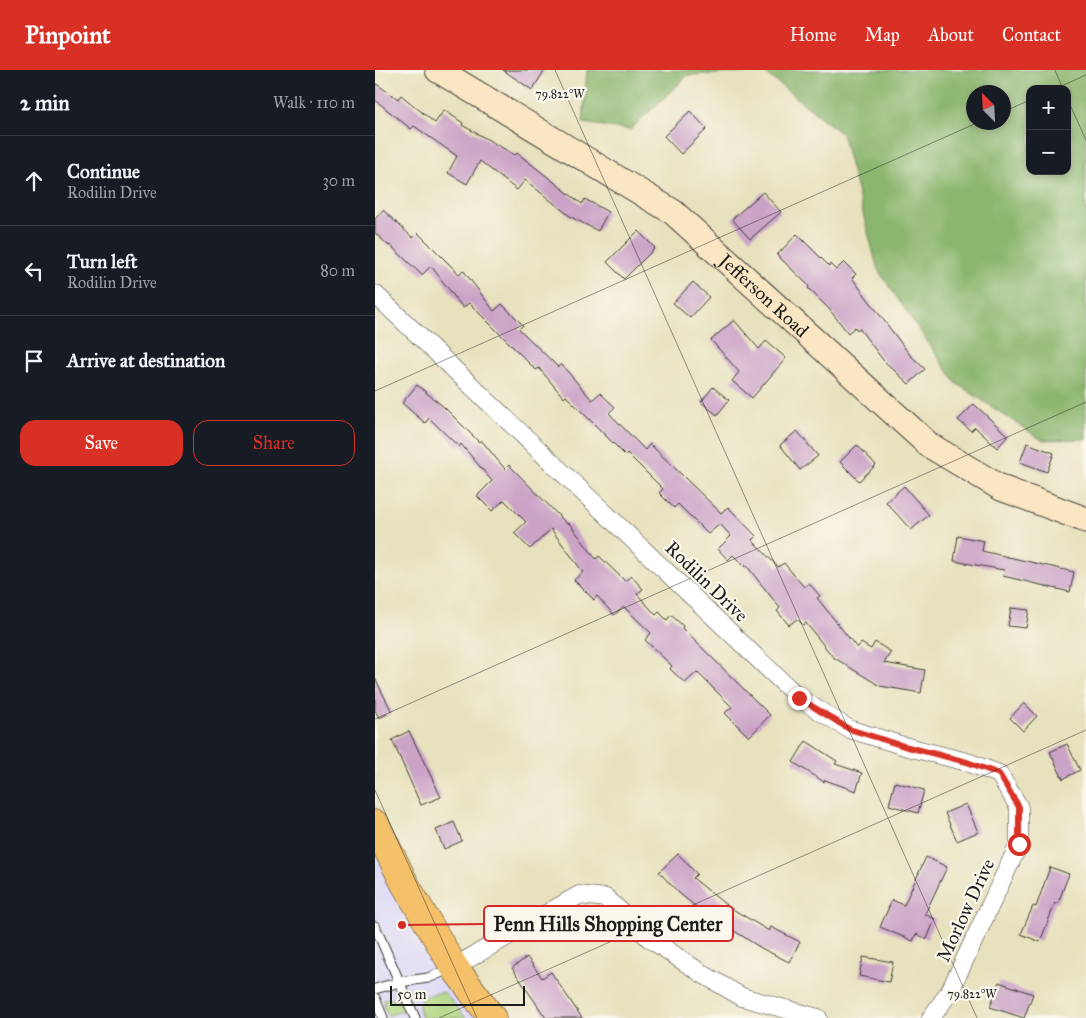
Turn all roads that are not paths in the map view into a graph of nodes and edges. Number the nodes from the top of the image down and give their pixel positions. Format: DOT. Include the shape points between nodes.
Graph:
graph roads {
  1 [pos="438,70"];
  2 [pos="375,294"];
  3 [pos="1086,520"];
  4 [pos="375,824"];
  5 [pos="1019,844"];
  6 [pos="375,926"];
  7 [pos="454,967"];
  8 [pos="400,982"];
  9 [pos="375,989"];
  10 [pos="375,998"];
  11 [pos="383,1018"];
  12 [pos="415,1018"];
  13 [pos="491,1018"];
  14 [pos="818,1018"];
  15 [pos="931,1018"];
  1 -- 3 [label="street, Jefferson Road" via="673,212 929,444 1001,488"];
  2 -- 5 [label="street, Rodilin Drive" via="799,698 849,729 999,774 1019,807"];
  4 -- 7 [label="main road" via="405,884"];
  5 -- 15 [label="street, Morlow Drive" via="949,991"];
  6 -- 8 [label="lane"];
  7 -- 8 [label="lane" via="428,978"];
  7 -- 13 [label="main road"];
  7 -- 14 [label="street" via="579,896 606,898 649,938 742,997"];
  8 -- 9 [label="lane"];
  8 -- 12 [label="lane"];
  10 -- 11 [label="lane"];
}
